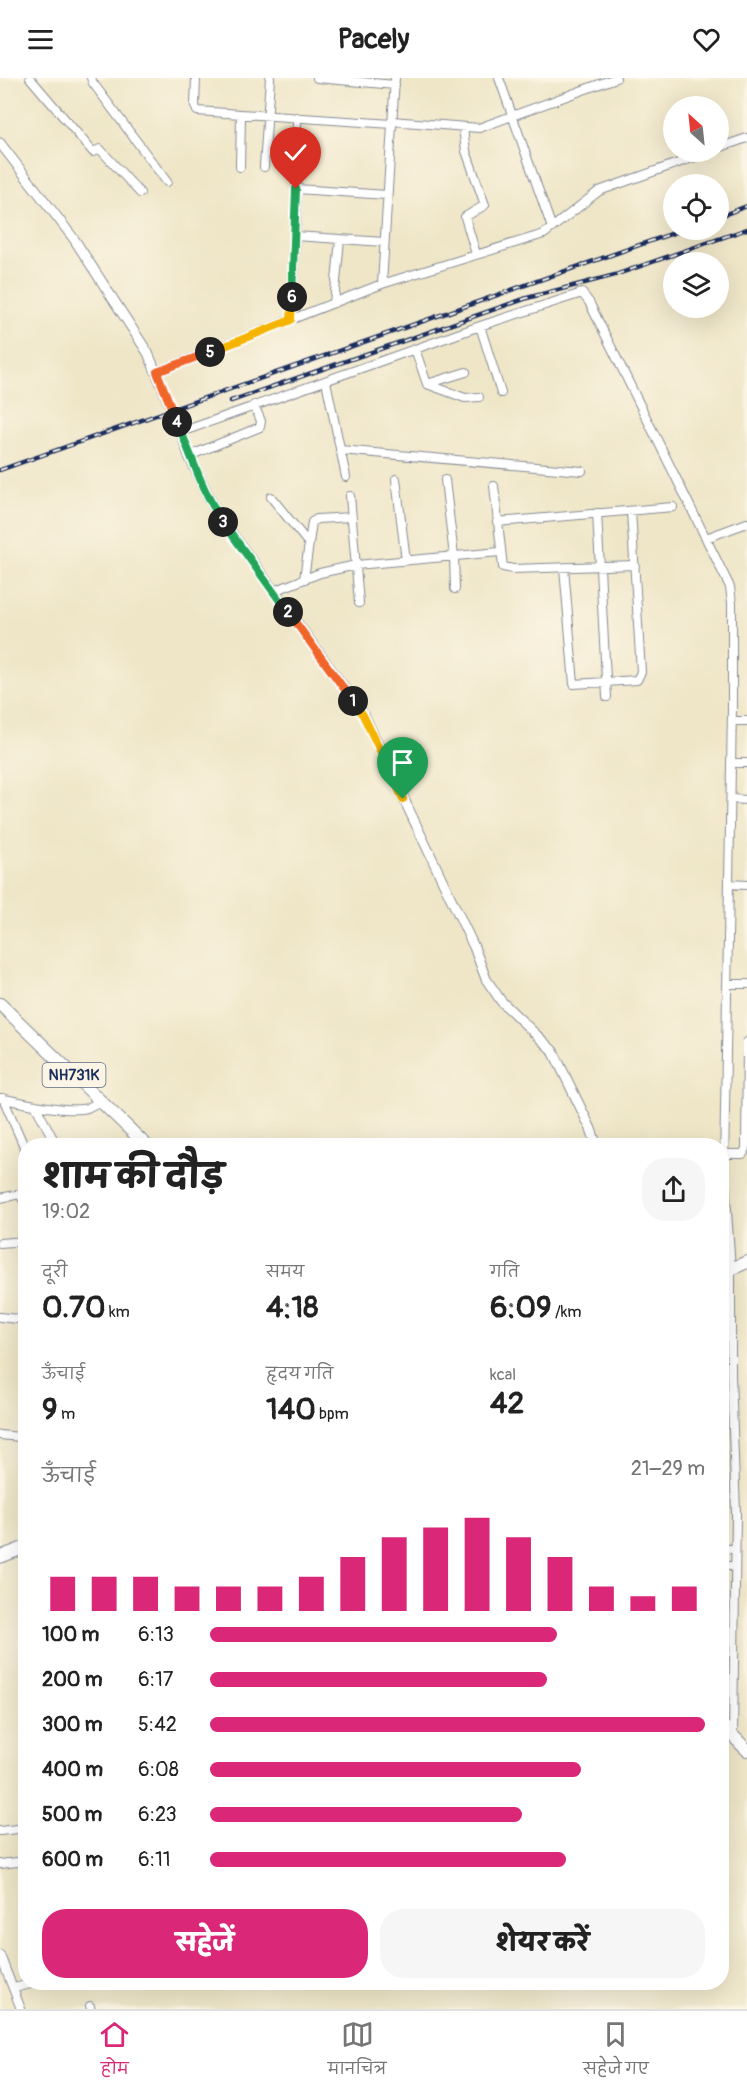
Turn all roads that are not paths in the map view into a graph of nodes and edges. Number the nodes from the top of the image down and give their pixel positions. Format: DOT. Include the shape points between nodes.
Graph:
graph roads {
  1 [pos="30,78"];
  2 [pos="91,78"];
  3 [pos="196,78"];
  4 [pos="270,78"];
  5 [pos="317,78"];
  6 [pos="499,78"];
  7 [pos="616,78"];
  8 [pos="395,82"];
  9 [pos="242,114"];
  10 [pos="267,115"];
  11 [pos="514,116"];
  12 [pos="297,117"];
  13 [pos="392,122"];
  14 [pos="464,128"];
  15 [pos="747,138"];
  16 [pos="0,142"];
  17 [pos="729,144"];
  18 [pos="681,162"];
  19 [pos="240,167"];
  20 [pos="264,167"];
  21 [pos="167,182"];
  22 [pos="296,189"];
  23 [pos="141,194"];
  24 [pos="387,195"];
  25 [pos="552,228"];
  26 [pos="295,236"];
  27 [pos="340,238"];
  28 [pos="384,242"];
  29 [pos="476,254"];
  30 [pos="382,284"];
  31 [pos="334,303"];
  32 [pos="291,320"];
  33 [pos="480,326"];
  34 [pos="415,349"];
  35 [pos="157,372"];
  36 [pos="466,372"];
  37 [pos="326,381"];
  38 [pos="427,384"];
  39 [pos="501,393"];
  40 [pos="479,397"];
  41 [pos="254,405"];
  42 [pos="181,432"];
  43 [pos="340,450"];
  44 [pos="189,456"];
  45 [pos="582,471"];
  46 [pos="346,477"];
  47 [pos="396,479"];
  48 [pos="445,480"];
  49 [pos="494,486"];
  50 [pos="350,496"];
  51 [pos="271,497"];
  52 [pos="673,507"];
  53 [pos="631,511"];
  54 [pos="597,513"];
  55 [pos="352,517"];
  56 [pos="497,522"];
  57 [pos="747,523"];
  58 [pos="706,538"];
  59 [pos="309,544"];
  60 [pos="500,552"];
  61 [pos="454,556"];
  62 [pos="406,561"];
  63 [pos="356,565"];
  64 [pos="634,565"];
  65 [pos="599,567"];
  66 [pos="564,568"];
  67 [pos="304,579"];
  68 [pos="455,589"];
  69 [pos="274,591"];
  70 [pos="359,603"];
  71 [pos="606,682"];
  72 [pos="607,697"];
  73 [pos="747,721"];
  74 [pos="732,722"];
  75 [pos="731,763"];
  76 [pos="747,763"];
  77 [pos="731,799"];
  78 [pos="747,800"];
  79 [pos="729,884"];
  80 [pos="747,885"];
  81 [pos="728,984"];
  82 [pos="747,984"];
  83 [pos="0,1004"];
  84 [pos="747,1041"];
  85 [pos="2,1098"];
  86 [pos="100,1101"];
  87 [pos="34,1105"];
  88 [pos="20,1138"];
  89 [pos="53,1138"];
  90 [pos="139,1138"];
  91 [pos="594,1138"];
  92 [pos="724,1138"];
  93 [pos="729,1154"];
  94 [pos="18,1195"];
  95 [pos="0,1198"];
  96 [pos="18,1242"];
  97 [pos="0,1243"];
  98 [pos="0,1249"];
  99 [pos="747,1262"];
  100 [pos="729,1270"];
  101 [pos="0,1317"];
  102 [pos="18,1319"];
  103 [pos="729,1364"];
  104 [pos="0,1435"];
  105 [pos="18,1437"];
  106 [pos="729,1549"];
  107 [pos="735,1549"];
  108 [pos="18,1550"];
  109 [pos="0,1557"];
  110 [pos="729,1566"];
  111 [pos="735,1566"];
  112 [pos="729,1732"];
  113 [pos="733,1736"];
  114 [pos="747,1750"];
  115 [pos="18,1829"];
  116 [pos="0,1831"];
  117 [pos="18,1862"];
  118 [pos="0,1864"];
  119 [pos="0,1955"];
  120 [pos="18,1987"];
  121 [pos="14,1988"];
  122 [pos="21,2009"];
  1 -- 23 [label="street" via="93,152 100,149"];
  2 -- 21 [label="street"];
  3 -- 9 [label="street" via="197,111"];
  4 -- 10 [label="street"];
  5 -- 8 [label="street"];
  6 -- 11 [label="street"];
  7 -- 11 [label="street"];
  8 -- 13 [label="street"];
  9 -- 10 [label="street"];
  9 -- 19 [label="street"];
  10 -- 12 [label="street"];
  10 -- 20 [label="street"];
  11 -- 14 [label="street" via="479,128"];
  11 -- 25 [label="street"];
  12 -- 13 [label="street"];
  12 -- 22 [label="street"];
  13 -- 14 [label="street"];
  13 -- 24 [label="street"];
  14 -- 29 [label="street" via="466,151 485,205 465,217"];
  15 -- 17 [label="street"];
  16 -- 35 [label="street" via="74,239"];
  18 -- 25 [label="street" via="599,191"];
  22 -- 24 [label="street"];
  22 -- 26 [label="street"];
  24 -- 28 [label="street"];
  25 -- 29 [label="street" via="538,236"];
  26 -- 27 [label="street"];
  26 -- 32 [label="street"];
  27 -- 28 [label="street"];
  27 -- 31 [label="street"];
  28 -- 30 [label="street"];
  29 -- 30 [label="street"];
  30 -- 31 [label="street"];
  31 -- 32 [label="street"];
  32 -- 35 [label="street"];
  33 -- 34 [label="street"];
  33 -- 39 [label="street"];
  33 -- 58 [label="street" via="579,293 585,295"];
  34 -- 37 [label="street"];
  34 -- 38 [label="street"];
  35 -- 42 [label="street"];
  36 -- 38 [label="street"];
  37 -- 41 [label="street"];
  37 -- 43 [label="street"];
  38 -- 40 [label="street" via="465,398"];
  41 -- 42 [label="street"];
  41 -- 44 [label="street" via="260,427"];
  42 -- 44 [label="street"];
  43 -- 45 [label="street"];
  43 -- 46 [label="street"];
  44 -- 69 [label="street" via="215,510"];
  47 -- 62 [label="street"];
  48 -- 61 [label="street"];
  49 -- 56 [label="street"];
  50 -- 55 [label="street"];
  51 -- 59 [label="street"];
  52 -- 53 [label="street"];
  53 -- 54 [label="street"];
  53 -- 64 [label="street"];
  54 -- 56 [label="street"];
  54 -- 65 [label="street"];
  55 -- 59 [label="street" via="314,520"];
  55 -- 63 [label="street"];
  56 -- 60 [label="street"];
  57 -- 58 [label="street"];
  58 -- 74 [label="street" via="732,594"];
  59 -- 67 [label="street"];
  60 -- 61 [label="street"];
  60 -- 66 [label="street" via="507,569"];
  61 -- 62 [label="street"];
  61 -- 68 [label="street"];
  62 -- 63 [label="street"];
  63 -- 67 [label="street"];
  63 -- 70 [label="street"];
  64 -- 65 [label="street"];
  64 -- 71 [label="street" via="640,677"];
  65 -- 66 [label="street"];
  65 -- 71 [label="street"];
  66 -- 71 [label="street" via="573,681 578,685"];
  67 -- 69 [label="street"];
  69 -- 91 [label="street" via="363,715 486,979 501,1001 553,1051"];
  71 -- 72 [label="street"];
  73 -- 74 [label="street"];
  74 -- 75 [label="street"];
  75 -- 76 [label="street"];
  75 -- 77 [label="street"];
  77 -- 78 [label="street"];
  77 -- 79 [label="street"];
  79 -- 80 [label="street"];
  79 -- 81 [label="street"];
  81 -- 82 [label="street"];
  81 -- 92 [label="street"];
  83 -- 86 [label="highway, NH731K"];
  84 -- 93 [label="street" via="746,1149 743,1154"];
  85 -- 87 [label="street"];
  85 -- 88 [label="street"];
  86 -- 87 [label="street" via="79,1109"];
  86 -- 90 [label="highway, NH731K"];
  87 -- 89 [label="street"];
  94 -- 95 [label="street"];
  96 -- 97 [label="street"];
  97 -- 98 [label="street"];
  99 -- 100 [label="highway"];
  101 -- 102 [label="street"];
  103 -- 107 [label="street"];
  104 -- 105 [label="street"];
  106 -- 107 [label="street"];
  107 -- 111 [label="street"];
  108 -- 109 [label="highway"];
  110 -- 111 [label="street"];
  111 -- 113 [label="street"];
  112 -- 113 [label="highway"];
  113 -- 114 [label="highway"];
  115 -- 116 [label="street"];
  117 -- 118 [label="street"];
  119 -- 121 [label="street"];
  120 -- 121 [label="street"];
  121 -- 122 [label="street"];
}
